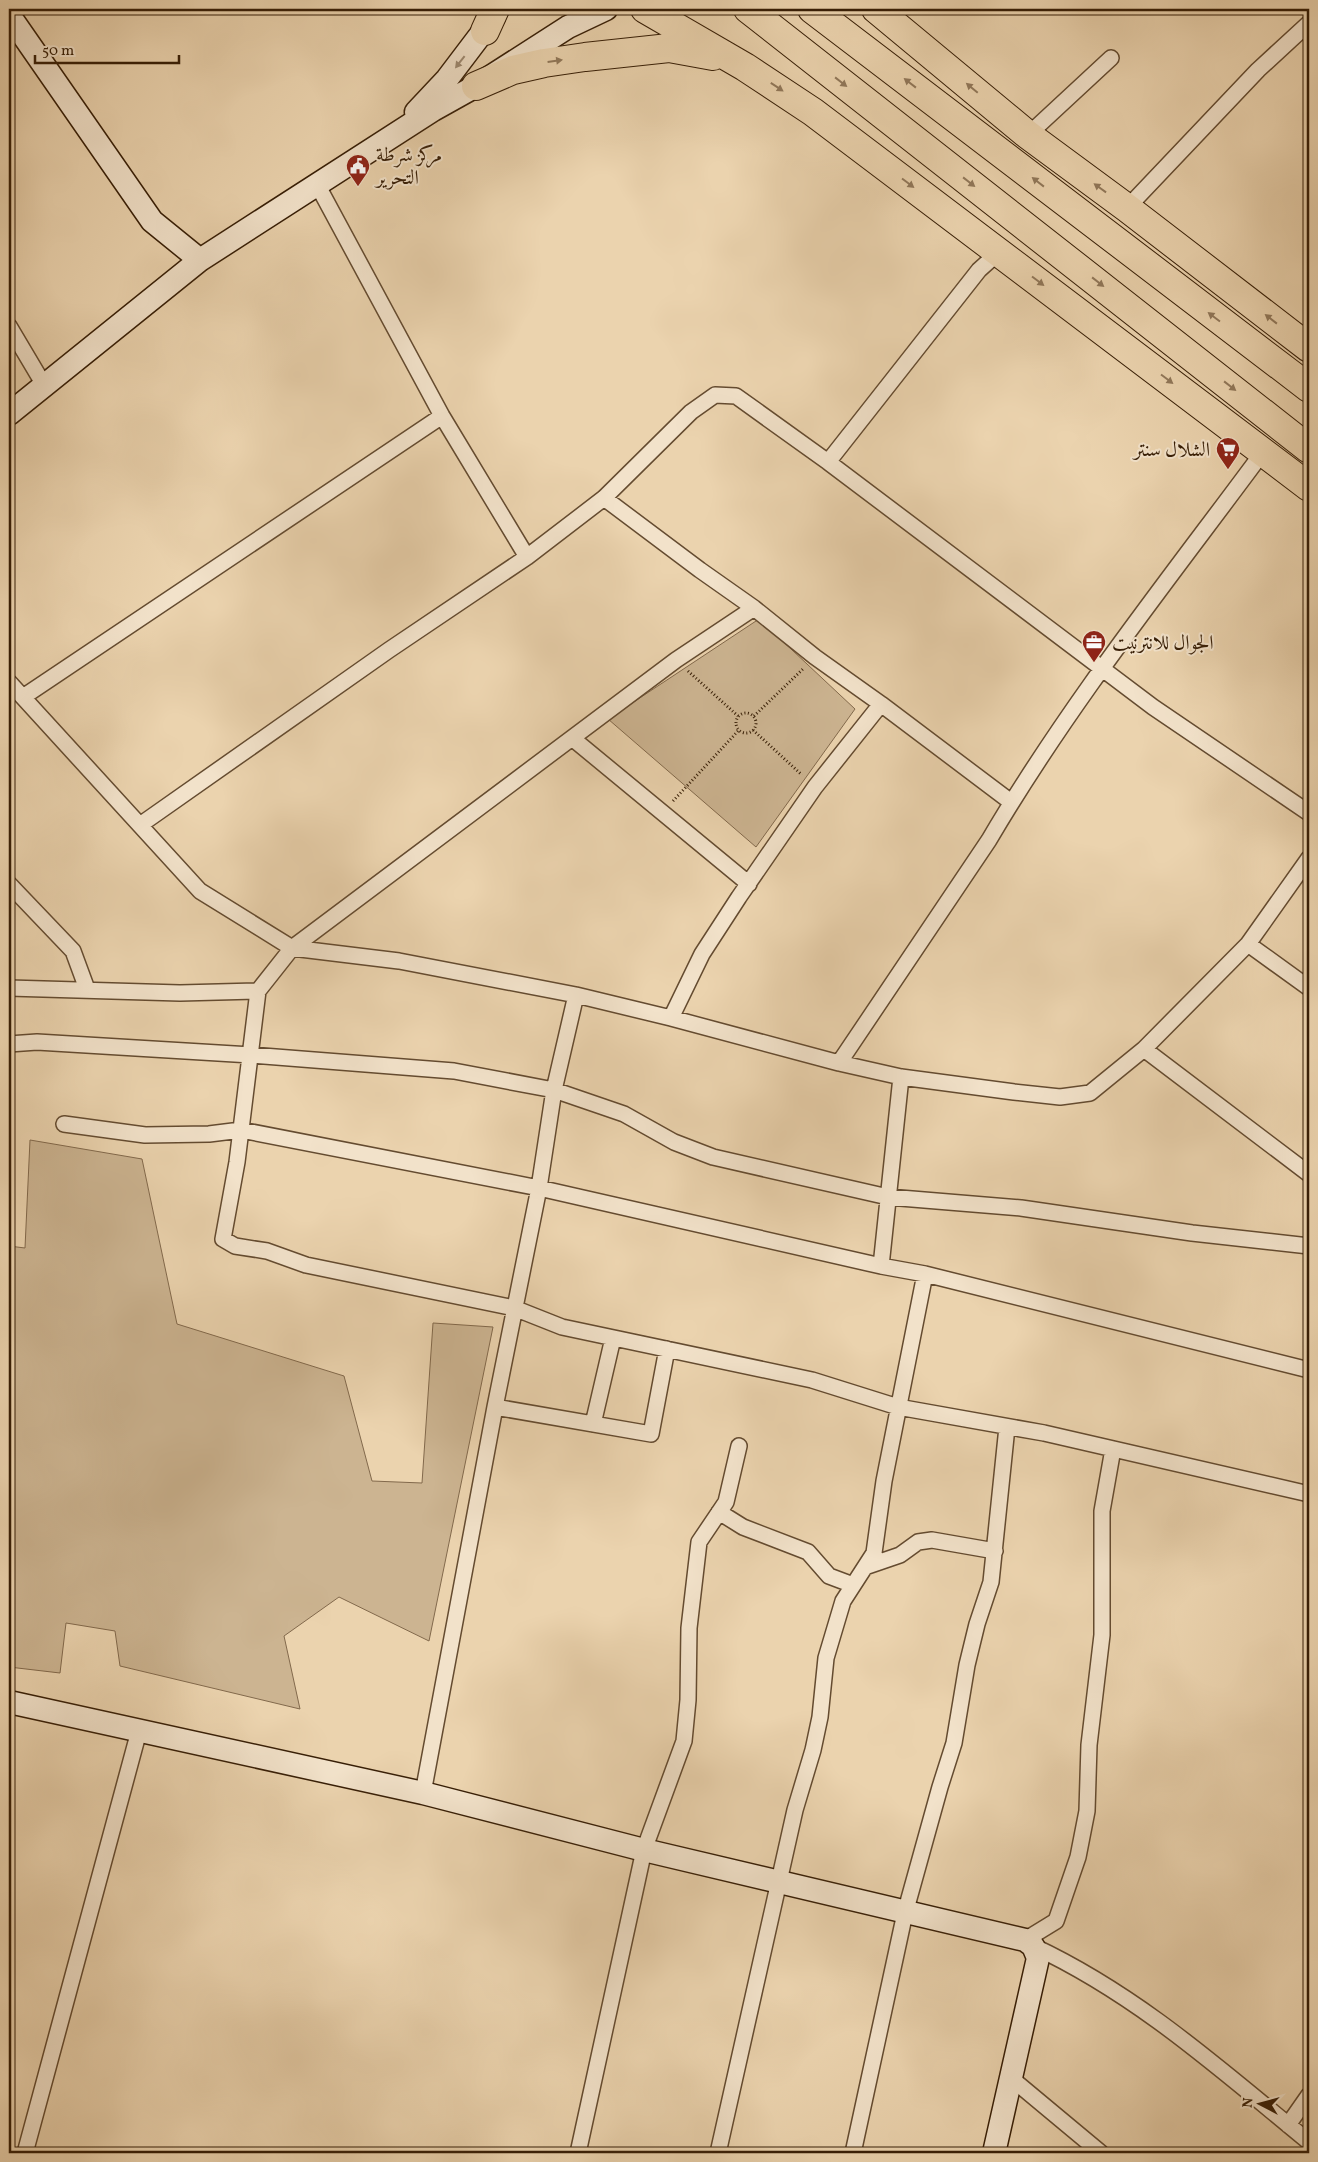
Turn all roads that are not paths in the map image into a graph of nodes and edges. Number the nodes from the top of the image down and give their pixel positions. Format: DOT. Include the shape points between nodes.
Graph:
graph roads {
  1 [pos="606,9"];
  2 [pos="644,9"];
  3 [pos="748,9"];
  4 [pos="812,9"];
  5 [pos="883,13"];
  6 [pos="9,14"];
  7 [pos="493,16"];
  8 [pos="1309,23"];
  9 [pos="1111,58"];
  10 [pos="744,67"];
  11 [pos="476,86"];
  12 [pos="1028,135"];
  13 [pos="388,139"];
  14 [pos="318,186"];
  15 [pos="1127,208"];
  16 [pos="999,252"];
  17 [pos="200,260"];
  18 [pos="9,326"];
  19 [pos="1309,348"];
  20 [pos="44,385"];
  21 [pos="1309,388"];
  22 [pos="9,414"];
  23 [pos="442,416"];
  24 [pos="1309,449"];
  25 [pos="1263,452"];
  26 [pos="828,462"];
  27 [pos="1309,487"];
  28 [pos="604,498"];
  29 [pos="527,557"];
  30 [pos="754,608"];
  31 [pos="1102,670"];
  32 [pos="9,682"];
  33 [pos="23,697"];
  34 [pos="881,704"];
  35 [pos="572,738"];
  36 [pos="1011,802"];
  37 [pos="1309,813"];
  38 [pos="140,825"];
  39 [pos="1309,858"];
  40 [pos="9,884"];
  41 [pos="749,884"];
  42 [pos="1248,944"];
  43 [pos="292,948"];
  44 [pos="9,988"];
  45 [pos="1309,988"];
  46 [pos="88,989"];
  47 [pos="258,991"];
  48 [pos="576,995"];
  49 [pos="671,1018"];
  50 [pos="9,1044"];
  51 [pos="1144,1049"];
  52 [pos="251,1055"];
  53 [pos="839,1063"];
  54 [pos="901,1077"];
  55 [pos="554,1090"];
  56 [pos="64,1124"];
  57 [pos="241,1130"];
  58 [pos="1309,1174"];
  59 [pos="539,1188"];
  60 [pos="888,1197"];
  61 [pos="1309,1246"];
  62 [pos="881,1266"];
  63 [pos="925,1274"];
  64 [pos="514,1308"];
  65 [pos="613,1338"];
  66 [pos="668,1349"];
  67 [pos="1309,1370"];
  68 [pos="495,1407"];
  69 [pos="898,1407"];
  70 [pos="593,1424"];
  71 [pos="1007,1427"];
  72 [pos="739,1446"];
  73 [pos="1113,1449"];
  74 [pos="1309,1494"];
  75 [pos="719,1512"];
  76 [pos="995,1550"];
  77 [pos="865,1568"];
  78 [pos="854,1585"];
  79 [pos="9,1702"];
  80 [pos="139,1731"];
  81 [pos="423,1793"];
  82 [pos="644,1850"];
  83 [pos="780,1881"];
  84 [pos="905,1913"];
  85 [pos="1029,1943"];
  86 [pos="1011,2078"];
  87 [pos="1309,2096"];
  88 [pos="1288,2126"];
  89 [pos="1309,2142"];
  90 [pos="25,2153"];
  91 [pos="578,2153"];
  92 [pos="718,2153"];
  93 [pos="853,2153"];
  94 [pos="994,2153"];
  95 [pos="1101,2153"];
  1 -- 11 [label="street" via="568,27"];
  2 -- 10 [label="highway"];
  3 -- 24 [label="highway, one-way"];
  21 -- 4 [label="highway, one-way"];
  12 -- 5 [label="highway, one-way"];
  6 -- 17 [label="street" via="152,221"];
  7 -- 13 [label="street, one-way" via="447,79"];
  8 -- 15 [label="street" via="1258,70"];
  9 -- 12 [label="street"];
  11 -- 10 [label="highway, one-way" via="513,70 544,62 668,48 712,56"];
  10 -- 16 [label="highway, one-way" via="813,112"];
  11 -- 13 [label="street"];
  15 -- 12 [label="highway, one-way"];
  13 -- 14 [label="street"];
  14 -- 17 [label="street"];
  14 -- 23 [label="street"];
  19 -- 15 [label="highway, one-way"];
  16 -- 25 [label="highway, one-way"];
  16 -- 26 [label="street" via="980,270"];
  17 -- 20 [label="street"];
  18 -- 20 [label="street"];
  20 -- 22 [label="street"];
  23 -- 29 [label="street"];
  23 -- 33 [label="street"];
  25 -- 27 [label="highway"];
  25 -- 31 [label="street"];
  26 -- 28 [label="street" via="736,396 715,396 691,412"];
  26 -- 31 [label="street"];
  28 -- 29 [label="street"];
  28 -- 30 [label="street"];
  29 -- 38 [label="street"];
  30 -- 34 [label="street"];
  30 -- 35 [label="street" via="676,660"];
  31 -- 36 [label="street"];
  31 -- 37 [label="street"];
  32 -- 33 [label="street"];
  33 -- 38 [label="street"];
  34 -- 36 [label="street"];
  34 -- 41 [label="street" via="815,787"];
  35 -- 41 [label="street"];
  35 -- 43 [label="street"];
  36 -- 53 [label="street"];
  38 -- 43 [label="street" via="200,891"];
  39 -- 42 [label="street"];
  40 -- 46 [label="street" via="73,951"];
  41 -- 49 [label="street" via="702,954"];
  42 -- 45 [label="street"];
  42 -- 51 [label="street"];
  43 -- 47 [label="street"];
  43 -- 48 [label="street" via="399,961"];
  44 -- 46 [label="street"];
  46 -- 47 [label="street"];
  47 -- 52 [label="street"];
  48 -- 49 [label="street"];
  48 -- 55 [label="street"];
  49 -- 53 [label="street"];
  50 -- 52 [label="street" via="37,1042"];
  51 -- 54 [label="street" via="1090,1092 1060,1097"];
  51 -- 58 [label="street"];
  52 -- 55 [label="street" via="454,1072"];
  52 -- 57 [label="street"];
  53 -- 54 [label="street"];
  54 -- 60 [label="street"];
  55 -- 59 [label="street"];
  55 -- 60 [label="street" via="624,1114 674,1142 713,1157"];
  56 -- 57 [label="street" via="145,1135"];
  57 -- 59 [label="street"];
  57 -- 64 [label="street" via="223,1239 235,1246 267,1251 306,1265"];
  59 -- 62 [label="street"];
  59 -- 64 [label="street"];
  60 -- 61 [label="street" via="1022,1208"];
  60 -- 62 [label="street"];
  62 -- 63 [label="street"];
  63 -- 67 [label="street"];
  63 -- 69 [label="street"];
  64 -- 65 [label="street" via="562,1327"];
  64 -- 68 [label="street"];
  65 -- 66 [label="street"];
  65 -- 70 [label="street"];
  66 -- 69 [label="street" via="812,1380"];
  66 -- 70 [label="street" via="651,1434"];
  68 -- 70 [label="street"];
  68 -- 81 [label="street"];
  69 -- 71 [label="street"];
  69 -- 77 [label="street" via="874,1553"];
  71 -- 73 [label="street"];
  71 -- 76 [label="street"];
  72 -- 75 [label="street" via="726,1502"];
  73 -- 74 [label="street"];
  73 -- 85 [label="street" via="1102,1511 1102,1635 1089,1745 1087,1811 1078,1856 1056,1921"];
  75 -- 78 [label="street" via="743,1527 808,1552 829,1576"];
  75 -- 82 [label="street" via="699,1542 689,1628 684,1741"];
  76 -- 77 [label="street" via="932,1540 918,1542 900,1555"];
  76 -- 84 [label="street" via="991,1582 967,1665 954,1743"];
  77 -- 78 [label="street"];
  78 -- 83 [label="street" via="843,1601 826,1658 820,1718"];
  79 -- 80 [label="street"];
  80 -- 81 [label="street"];
  80 -- 90 [label="street"];
  81 -- 82 [label="street"];
  82 -- 83 [label="street"];
  82 -- 91 [label="street"];
  83 -- 84 [label="street"];
  83 -- 92 [label="street"];
  84 -- 85 [label="street"];
  84 -- 93 [label="street"];
  85 -- 86 [label="street" via="1038,1958"];
  85 -- 88 [label="street" via="1098,1980 1179,2035"];
  86 -- 94 [label="street"];
  86 -- 95 [label="street"];
  87 -- 88 [label="street"];
  88 -- 89 [label="street"];
}
